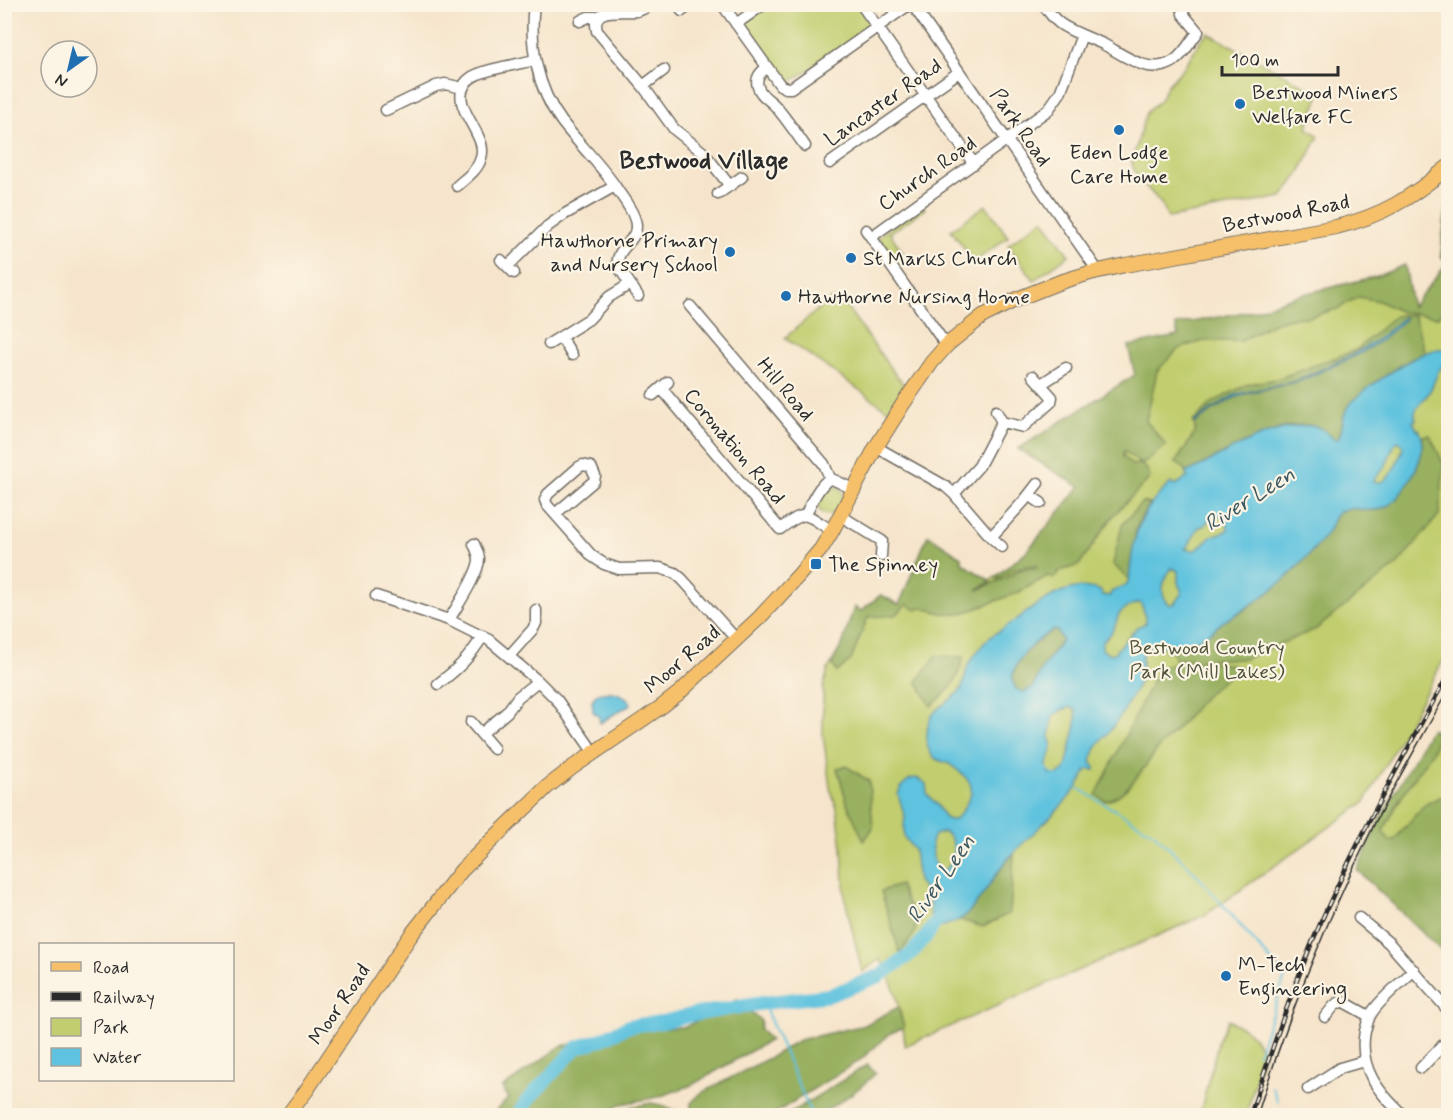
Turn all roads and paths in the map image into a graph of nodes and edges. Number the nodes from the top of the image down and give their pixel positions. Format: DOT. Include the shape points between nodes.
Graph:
graph roads {
  1 [pos="534,4"];
  2 [pos="692,4"];
  3 [pos="722,4"];
  4 [pos="764,4"];
  5 [pos="861,4"];
  6 [pos="911,4"];
  7 [pos="1043,4"];
  8 [pos="1182,4"];
  9 [pos="650,5"];
  10 [pos="623,8"];
  11 [pos="682,11"];
  12 [pos="598,17"];
  13 [pos="580,21"];
  14 [pos="736,24"];
  15 [pos="878,27"];
  16 [pos="1082,35"];
  17 [pos="535,60"];
  18 [pos="767,67"];
  19 [pos="664,70"];
  20 [pos="959,72"];
  21 [pos="643,86"];
  22 [pos="463,88"];
  23 [pos="926,96"];
  24 [pos="386,110"];
  25 [pos="1007,141"];
  26 [pos="805,146"];
  27 [pos="830,163"];
  28 [pos="974,164"];
  29 [pos="1449,167"];
  30 [pos="742,177"];
  31 [pos="464,184"];
  32 [pos="615,186"];
  33 [pos="730,186"];
  34 [pos="718,195"];
  35 [pos="508,266"];
  36 [pos="1117,266"];
  37 [pos="1098,271"];
  38 [pos="630,284"];
  39 [pos="638,296"];
  40 [pos="690,306"];
  41 [pos="561,337"];
  42 [pos="549,344"];
  43 [pos="948,344"];
  44 [pos="572,355"];
  45 [pos="1066,368"];
  46 [pos="661,389"];
  47 [pos="996,411"];
  48 [pos="1002,422"];
  49 [pos="876,447"];
  50 [pos="830,478"];
  51 [pos="1038,483"];
  52 [pos="855,490"];
  53 [pos="954,494"];
  54 [pos="1029,495"];
  55 [pos="1041,503"];
  56 [pos="555,513"];
  57 [pos="806,514"];
  58 [pos="841,516"];
  59 [pos="832,531"];
  60 [pos="991,537"];
  61 [pos="474,544"];
  62 [pos="1002,547"];
  63 [pos="881,556"];
  64 [pos="376,596"];
  65 [pos="536,610"];
  66 [pos="450,620"];
  67 [pos="483,636"];
  68 [pos="736,640"];
  69 [pos="509,656"];
  70 [pos="538,681"];
  71 [pos="438,684"];
  72 [pos="471,722"];
  73 [pos="481,734"];
  74 [pos="494,748"];
  75 [pos="594,753"];
  76 [pos="1359,918"];
  77 [pos="1414,970"];
  78 [pos="1449,1010"];
  79 [pos="1325,1017"];
  80 [pos="1369,1017"];
  81 [pos="1449,1040"];
  82 [pos="1364,1061"];
  83 [pos="1324,1065"];
  84 [pos="1421,1068"];
  85 [pos="1330,1075"];
  86 [pos="1308,1089"];
  87 [pos="1398,1114"];
  88 [pos="287,1116"];
  1 -- 17 [label="street"];
  2 -- 11 [label="street"];
  3 -- 14 [label="street"];
  4 -- 14 [label="street"];
  5 -- 15 [label="street"];
  6 -- 15 [label="street"];
  6 -- 20 [label="street, Park Road"];
  7 -- 16 [label="street" via="1060,25"];
  8 -- 16 [label="street" via="1183,14 1198,32 1180,56 1168,64 1138,63"];
  9 -- 10 [label="street" via="641,10"];
  10 -- 12 [label="street"];
  12 -- 13 [label="street"];
  12 -- 21 [label="street" via="597,31"];
  14 -- 18 [label="street"];
  15 -- 18 [label="street" via="791,88 780,85"];
  15 -- 23 [label="street"];
  16 -- 25 [label="street, Church Road" via="1053,105"];
  17 -- 22 [label="street" via="474,75"];
  17 -- 32 [label="street" via="554,110"];
  18 -- 26 [label="street" via="759,74 757,86 774,104 792,136"];
  19 -- 21 [label="street"];
  20 -- 23 [label="street, Lancaster Road"];
  20 -- 25 [label="street, Park Road"];
  21 -- 33 [label="street" via="676,131 704,153"];
  22 -- 24 [label="street" via="436,86"];
  22 -- 31 [label="street" via="462,104 483,149 480,163"];
  23 -- 27 [label="street, Lancaster Road"];
  23 -- 28 [label="street"];
  25 -- 28 [label="street, Church Road"];
  25 -- 37 [label="street, Park Road"];
  28 -- 43 [label="street, Church Road" via="868,233"];
  29 -- 36 [label="main road, Bestwood Road" via="1394,206 1353,223"];
  30 -- 33 [label="street"];
  32 -- 35 [label="street" via="548,226"];
  32 -- 38 [label="street" via="636,223 632,239 617,261"];
  33 -- 34 [label="street"];
  36 -- 37 [label="main road, Moor Road"];
  37 -- 43 [label="main road, Moor Road" via="999,307"];
  38 -- 39 [label="street"];
  38 -- 41 [label="street"];
  40 -- 50 [label="street, Hill Road" via="824,464"];
  41 -- 42 [label="street"];
  41 -- 44 [label="street"];
  43 -- 49 [label="main road, Moor Road" via="919,380"];
  45 -- 48 [label="street" via="1037,380 1052,397 1051,402 1023,427"];
  46 -- 57 [label="street, Coronation Road" via="783,532 798,515"];
  47 -- 48 [label="street"];
  48 -- 53 [label="street" via="979,465"];
  49 -- 52 [label="main road, Moor Road"];
  49 -- 53 [label="street"];
  50 -- 52 [label="street"];
  50 -- 57 [label="street" via="817,492"];
  51 -- 54 [label="street"];
  52 -- 58 [label="main road, Moor Road"];
  53 -- 60 [label="street"];
  54 -- 55 [label="street"];
  54 -- 60 [label="street"];
  56 -- 56 [label="street" via="545,500 548,494 579,467 591,467 594,481"];
  56 -- 68 [label="street" via="592,556 604,564 619,569 660,568 675,573"];
  57 -- 59 [label="street, Coronation Road"];
  58 -- 59 [label="main road, Moor Road"];
  58 -- 63 [label="street" via="882,541"];
  59 -- 68 [label="main road, Moor Road" via="792,584"];
  60 -- 62 [label="street"];
  61 -- 66 [label="street" via="485,560"];
  64 -- 66 [label="street"];
  65 -- 69 [label="street" via="540,627"];
  66 -- 67 [label="street"];
  67 -- 69 [label="street"];
  67 -- 71 [label="street" via="471,655 447,671"];
  68 -- 75 [label="main road, Moor Road" via="661,707"];
  69 -- 70 [label="street"];
  70 -- 73 [label="street"];
  70 -- 75 [label="street" via="557,700"];
  72 -- 73 [label="street"];
  73 -- 74 [label="street"];
  75 -- 88 [label="main road, Moor Road" via="535,798 461,871 411,935"];
  76 -- 77 [label="street" via="1365,930 1389,943"];
  77 -- 78 [label="street"];
  77 -- 80 [label="street"];
  79 -- 80 [label="street" via="1342,1001"];
  80 -- 82 [label="street" via="1363,1042"];
  81 -- 84 [label="street"];
  82 -- 85 [label="street"];
  82 -- 87 [label="street" via="1375,1084"];
  83 -- 85 [label="street"];
  85 -- 86 [label="street"];
}
